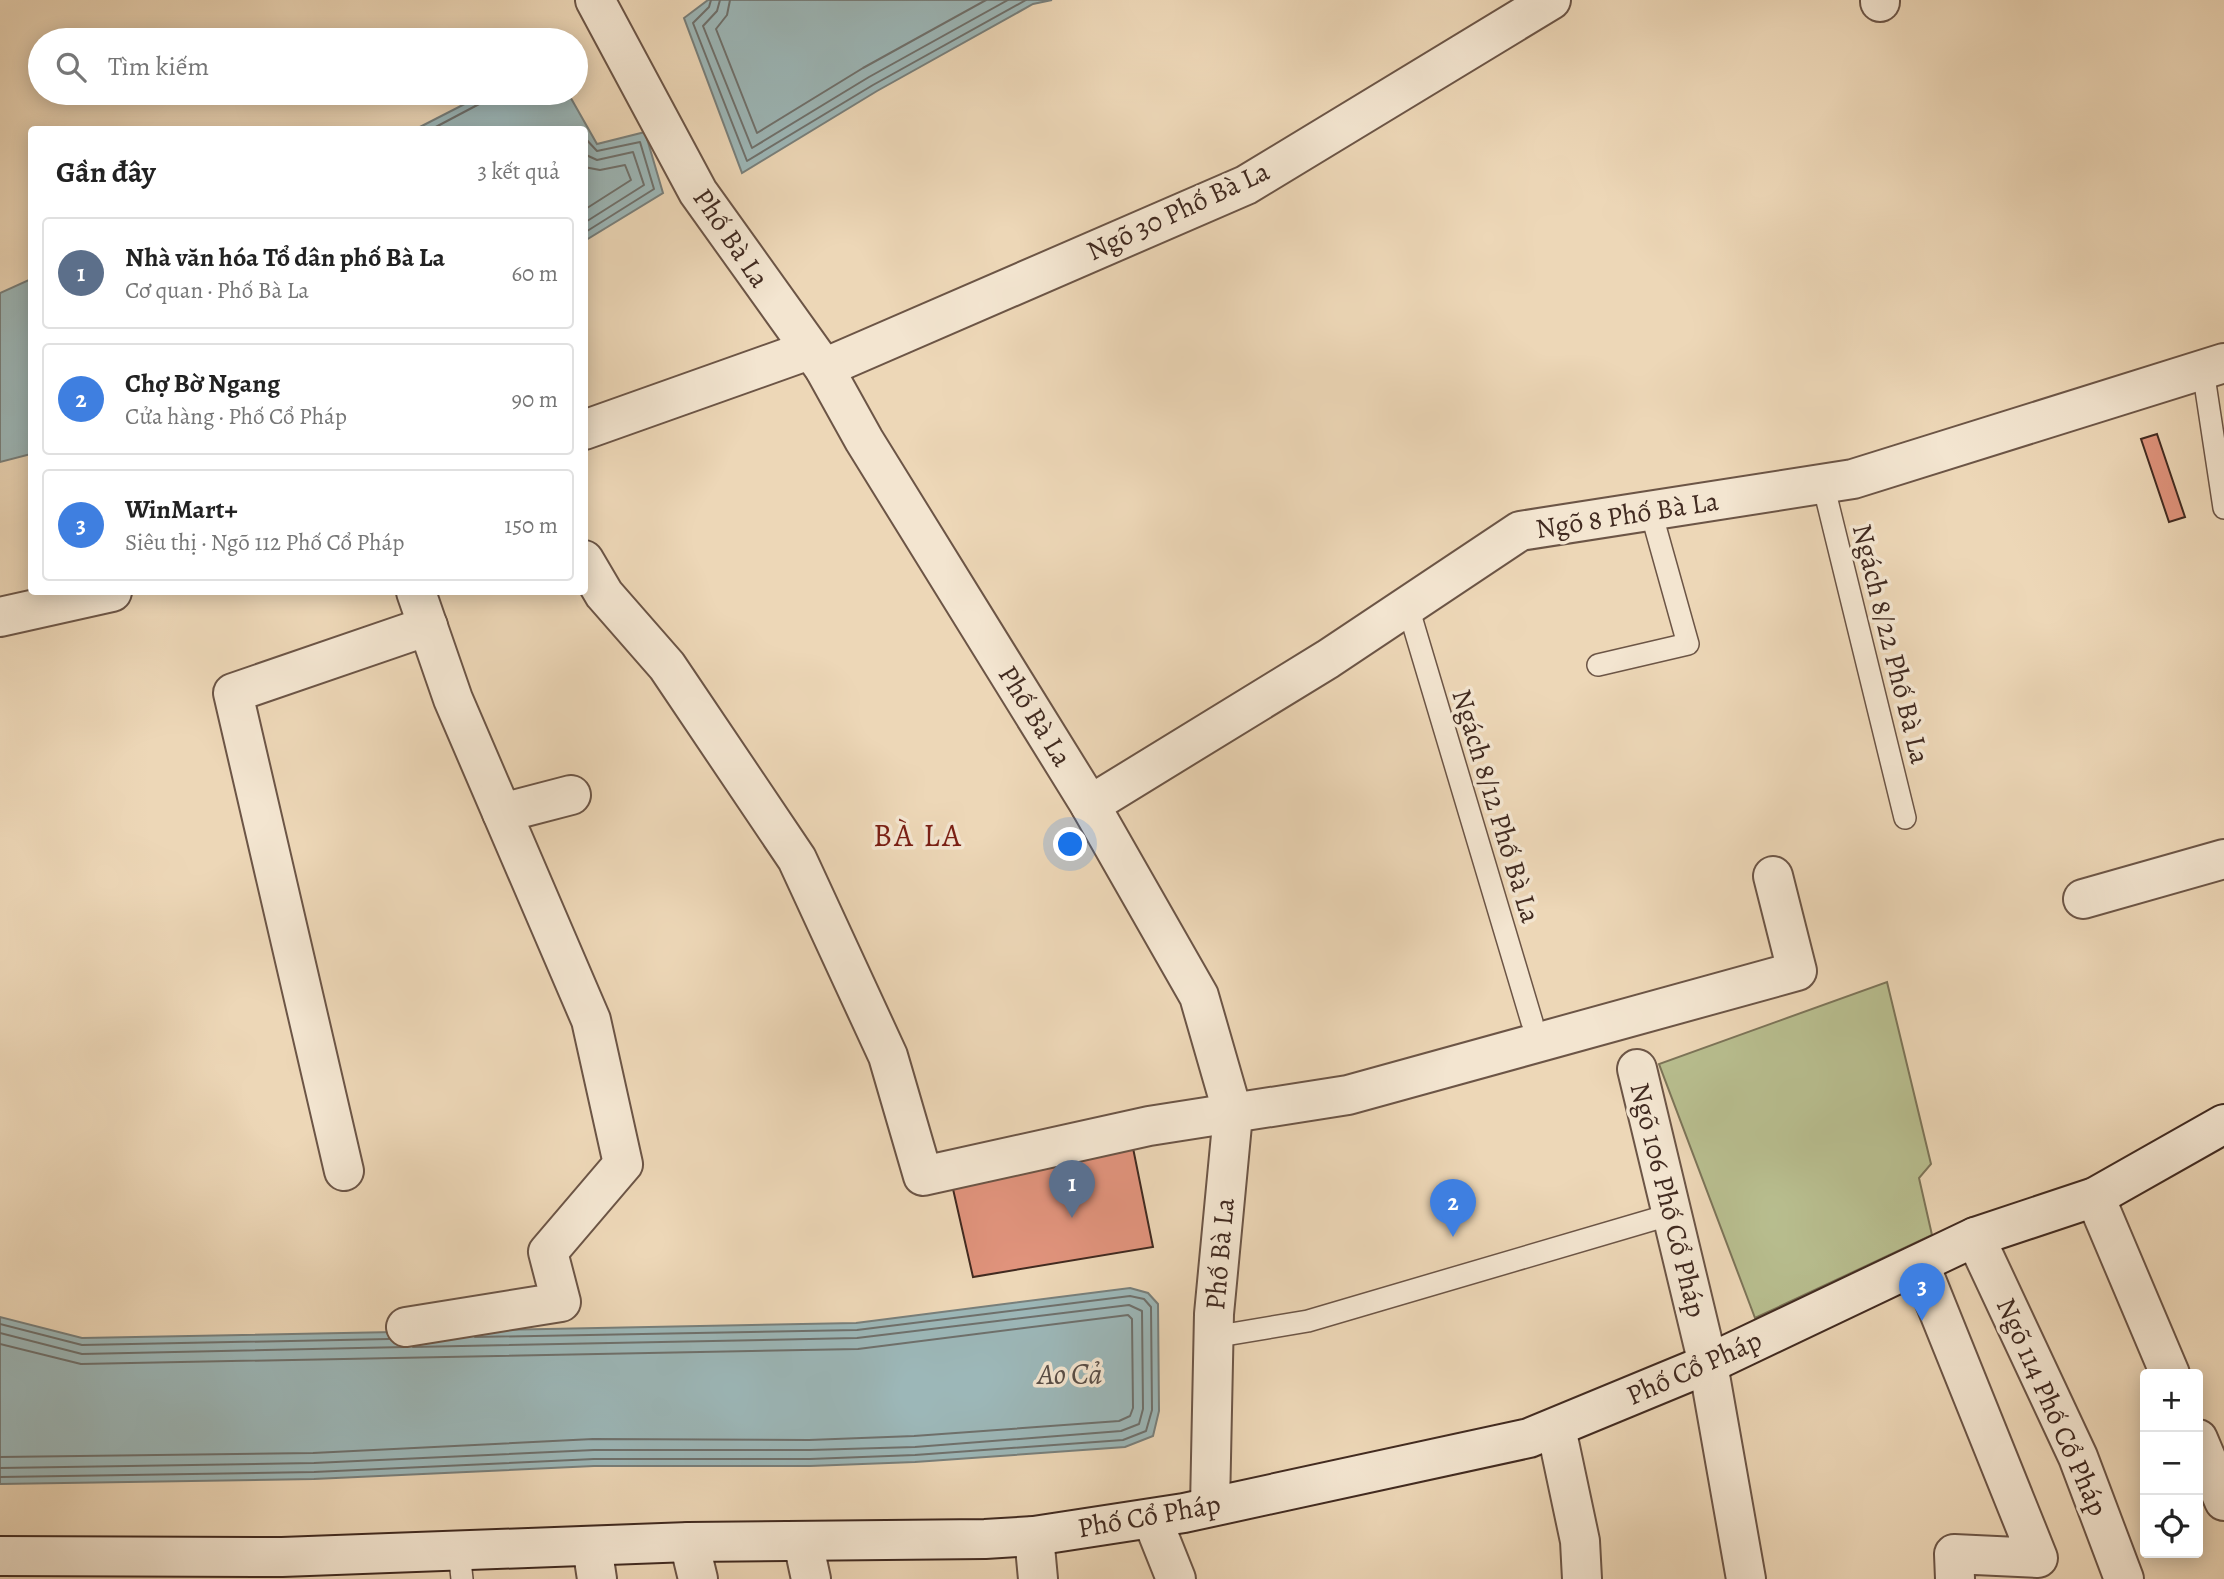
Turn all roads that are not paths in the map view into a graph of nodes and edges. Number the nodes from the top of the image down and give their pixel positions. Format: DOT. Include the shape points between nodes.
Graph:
graph roads {
  1 [pos="595,0"];
  2 [pos="1551,0"];
  3 [pos="816,360"];
  4 [pos="2213,367"];
  5 [pos="588,429"];
  6 [pos="1823,484"];
  7 [pos="2224,508"];
  8 [pos="1651,512"];
  9 [pos="588,567"];
  10 [pos="98,595"];
  11 [pos="1408,607"];
  12 [pos="422,609"];
  13 [pos="0,617"];
  14 [pos="1598,665"];
  15 [pos="571,795"];
  16 [pos="1090,805"];
  17 [pos="502,813"];
  18 [pos="1905,818"];
  19 [pos="2224,859"];
  20 [pos="1773,876"];
  21 [pos="2083,899"];
  22 [pos="1532,1022"];
  23 [pos="1637,1069"];
  24 [pos="1233,1114"];
  25 [pos="2224,1124"];
  26 [pos="344,1171"];
  27 [pos="2095,1197"];
  28 [pos="1672,1214"];
  29 [pos="1975,1237"];
  30 [pos="1920,1265"];
  31 [pos="406,1327"];
  32 [pos="1213,1337"];
  33 [pos="1708,1364"];
  34 [pos="2168,1369"];
  35 [pos="1556,1428"];
  36 [pos="2203,1451"];
  37 [pos="2224,1501"];
  38 [pos="1210,1506"];
  39 [pos="1152,1519"];
  40 [pos="1034,1536"];
  41 [pos="689,1542"];
  42 [pos="803,1542"];
  43 [pos="0,1556"];
  44 [pos="595,1562"];
  45 [pos="461,1565"];
  46 [pos="134,1567"];
  47 [pos="282,1568"];
  48 [pos="698,1579"];
  49 [pos="811,1579"];
  50 [pos="1038,1579"];
  51 [pos="1176,1579"];
  52 [pos="1582,1579"];
  53 [pos="1746,1579"];
  54 [pos="1955,1579"];
  55 [pos="2124,1579"];
  1 -- 3 [label="street, Phố Bà La" via="698,192"];
  2 -- 3 [label="street, Ngõ 30 Phố Bà La" via="1246,185"];
  3 -- 5 [label="street, Ngõ 30 Phố Bà La"];
  3 -- 16 [label="street, Phố Bà La"];
  4 -- 6 [label="street, Ngõ 8 Phố Bà La" via="1853,479"];
  4 -- 7 [label="lane"];
  6 -- 8 [label="street, Ngõ 8 Phố Bà La"];
  6 -- 18 [label="lane, Ngách 8/22 Phố Bà La"];
  8 -- 11 [label="street, Ngõ 8 Phố Bà La" via="1520,531"];
  8 -- 14 [label="lane" via="1688,644"];
  9 -- 24 [label="street" via="604,594 667,666 797,859 888,1056 923,1176 1149,1126"];
  10 -- 13 [label="street"];
  11 -- 16 [label="street, Ngõ 8 Phố Bà La"];
  11 -- 22 [label="lane, Ngách 8/12 Phố Bà La"];
  12 -- 17 [label="street" via="453,699"];
  12 -- 26 [label="street" via="233,693"];
  15 -- 17 [label="street"];
  16 -- 24 [label="street, Phố Bà La" via="1199,996"];
  17 -- 31 [label="street" via="591,1020 623,1164 548,1252 561,1302"];
  19 -- 21 [label="street"];
  20 -- 24 [label="street" via="1797,971 1348,1095"];
  23 -- 28 [label="street, Ngõ 106 Phố Cổ Pháp"];
  24 -- 32 [label="street, Phố Bà La"];
  25 -- 27 [label="street, Phố Cổ Pháp"];
  27 -- 29 [label="street, Phố Cổ Pháp"];
  27 -- 34 [label="street"];
  28 -- 32 [label="lane" via="1308,1321"];
  28 -- 33 [label="street, Ngõ 106 Phố Cổ Pháp"];
  29 -- 30 [label="street, Phố Cổ Pháp"];
  29 -- 55 [label="street, Ngõ 114 Phố Cổ Pháp" via="2078,1457"];
  30 -- 33 [label="street, Phố Cổ Pháp"];
  30 -- 54 [label="street" via="2038,1558 1954,1554"];
  32 -- 38 [label="street, Phố Bà La"];
  33 -- 35 [label="street, Phố Cổ Pháp"];
  33 -- 53 [label="street, Ngõ 106 Phố Cổ Pháp"];
  35 -- 38 [label="street, Phố Cổ Pháp" via="1529,1438"];
  35 -- 52 [label="street" via="1580,1542"];
  36 -- 37 [label="street"];
  38 -- 39 [label="street, Phố Cổ Pháp"];
  39 -- 40 [label="street, Phố Cổ Pháp"];
  39 -- 51 [label="street"];
  40 -- 42 [label="street, Phố Cổ Pháp"];
  40 -- 50 [label="street"];
  41 -- 42 [label="street, Phố Cổ Pháp"];
  41 -- 44 [label="street, Phố Cổ Pháp"];
  41 -- 48 [label="street"];
  42 -- 49 [label="street"];
  43 -- 46 [label="street, Phố Cổ Pháp"];
  44 -- 45 [label="street, Phố Cổ Pháp"];
  45 -- 47 [label="street, Phố Cổ Pháp"];
  46 -- 47 [label="street, Phố Cổ Pháp"];
}
